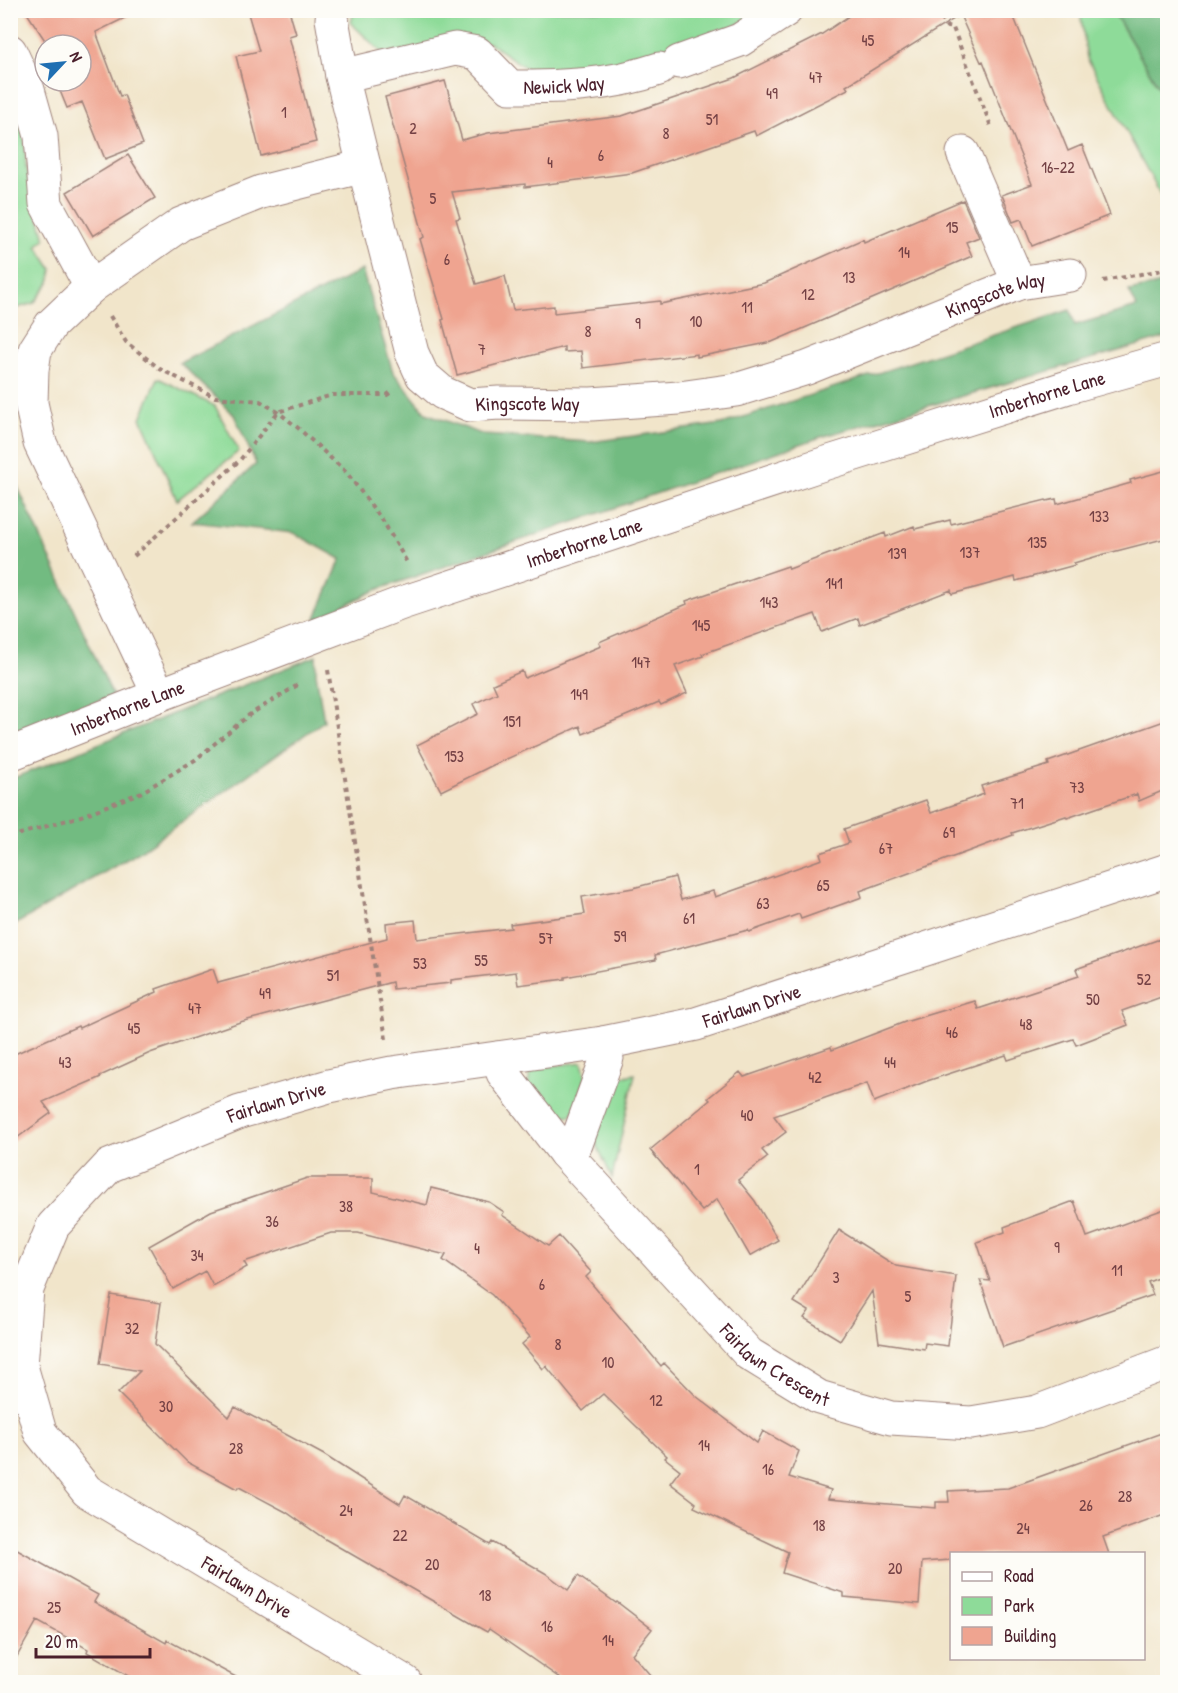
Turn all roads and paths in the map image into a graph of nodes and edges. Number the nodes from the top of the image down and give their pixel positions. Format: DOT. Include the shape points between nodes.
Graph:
graph roads {
  1 [pos="333,10"];
  2 [pos="786,10"];
  3 [pos="936,10"];
  4 [pos="10,51"];
  5 [pos="342,76"];
  6 [pos="963,153"];
  7 [pos="364,166"];
  8 [pos="1167,269"];
  9 [pos="1070,275"];
  10 [pos="1019,283"];
  11 [pos="92,287"];
  12 [pos="23,343"];
  13 [pos="1167,359"];
  14 [pos="422,375"];
  15 [pos="278,412"];
  16 [pos="104,581"];
  17 [pos="429,594"];
  18 [pos="322,669"];
  19 [pos="307,679"];
  20 [pos="159,695"];
  21 [pos="10,754"];
  22 [pos="10,837"];
  23 [pos="1167,870"];
  24 [pos="603,1043"];
  25 [pos="498,1058"];
  26 [pos="392,1073"];
  27 [pos="566,1153"];
  28 [pos="1167,1362"];
  29 [pos="405,1683"];
  1 -- 5 [label="street"];
  2 -- 5 [label="street, Newick Way" via="740,40 630,79 566,87 510,87 477,53 455,49"];
  3 -- 6 [label="path" via="947,27 953,28 996,138"];
  4 -- 11 [label="street" via="28,90 41,136 46,204"];
  5 -- 7 [label="street"];
  6 -- 10 [label="street"];
  7 -- 11 [label="street" via="261,192 181,224"];
  7 -- 14 [label="street, Kingscote Way" via="411,353"];
  8 -- 9 [label="path" via="1087,284"];
  9 -- 10 [label="street, Kingscote Way"];
  10 -- 14 [label="street, Kingscote Way" via="807,368 736,390 591,404 470,405 443,393"];
  11 -- 12 [label="street" via="51,325"];
  11 -- 15 [label="path" via="126,342 160,369 215,398 260,401"];
  12 -- 16 [label="street" via="32,370 31,403 40,443"];
  13 -- 17 [label="street, Imberhorne Lane" via="865,451"];
  14 -- 15 [label="path" via="387,395 332,395"];
  15 -- 16 [label="path" via="240,460"];
  15 -- 17 [label="path" via="346,472 383,521"];
  16 -- 20 [label="street"];
  17 -- 20 [label="street, Imberhorne Lane"];
  18 -- 26 [label="path" via="327,665"];
  19 -- 22 [label="path" via="249,715 195,760 142,792 81,816"];
  20 -- 21 [label="street, Imberhorne Lane"];
  23 -- 24 [label="street, Fairlawn Drive" via="696,1024"];
  24 -- 25 [label="street, Fairlawn Drive"];
  24 -- 27 [label="street" via="607,1058 576,1144"];
  25 -- 26 [label="street, Fairlawn Drive"];
  25 -- 27 [label="street, Fairlawn Crescent" via="503,1073"];
  26 -- 29 [label="street, Fairlawn Drive" via="329,1086 240,1112 109,1166 53,1226 27,1289 21,1366 40,1432 87,1491"];
  27 -- 28 [label="street, Fairlawn Crescent" via="750,1354 819,1397 891,1418 971,1422 1037,1412"];
}
